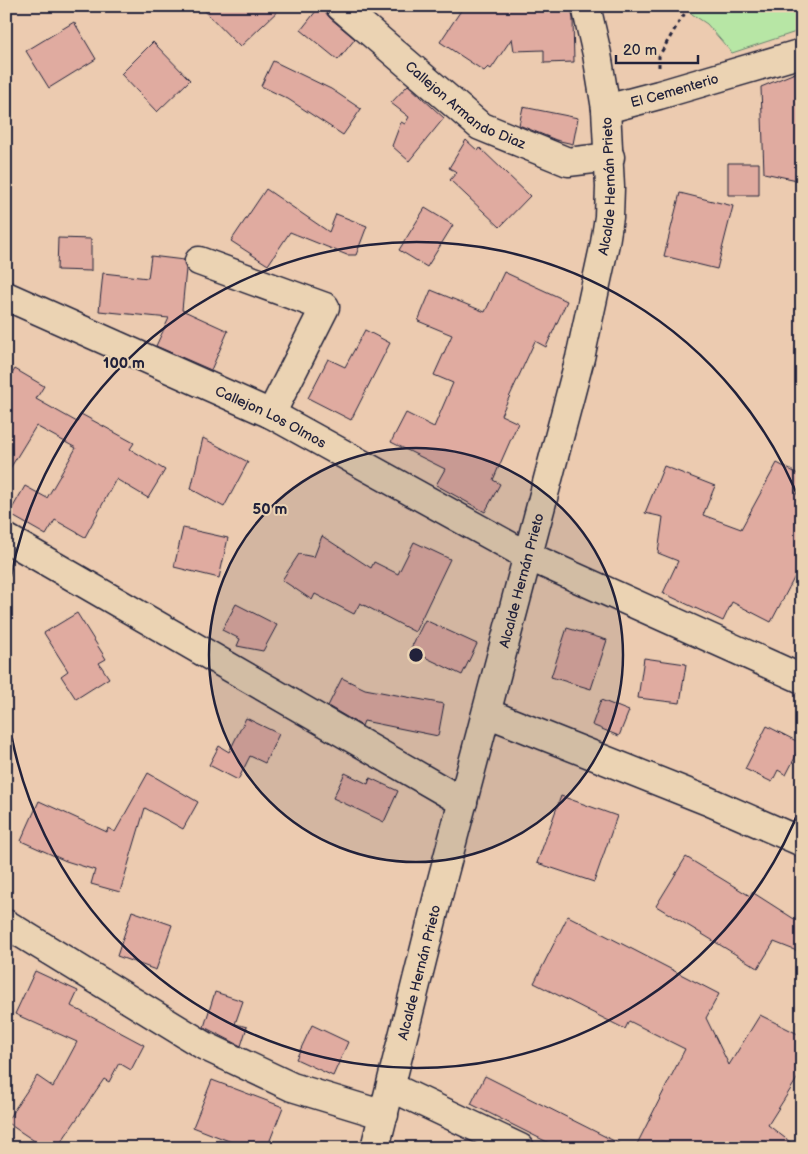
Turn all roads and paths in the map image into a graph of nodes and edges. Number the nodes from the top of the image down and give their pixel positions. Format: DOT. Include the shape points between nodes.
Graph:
graph roads {
  1 [pos="340,6"];
  2 [pos="586,6"];
  3 [pos="690,6"];
  4 [pos="802,53"];
  5 [pos="659,96"];
  6 [pos="606,109"];
  7 [pos="610,157"];
  8 [pos="199,261"];
  9 [pos="10,306"];
  10 [pos="271,414"];
  11 [pos="6,538"];
  12 [pos="528,556"];
  13 [pos="802,679"];
  14 [pos="487,713"];
  15 [pos="463,802"];
  16 [pos="802,842"];
  17 [pos="6,924"];
  18 [pos="391,1087"];
  19 [pos="384,1115"];
  20 [pos="375,1148"];
  21 [pos="520,1148"];
  1 -- 7 [label="street, Callejon Armando Diaz" via="480,126 568,162"];
  2 -- 6 [label="street, Alcalde Hernán Prieto"];
  3 -- 5 [label="path" via="659,56"];
  4 -- 5 [label="street, El Cementerio"];
  5 -- 6 [label="street, El Cementerio"];
  6 -- 7 [label="street, Alcalde Hernán Prieto"];
  7 -- 12 [label="street, Alcalde Hernán Prieto" via="605,243 580,358"];
  8 -- 10 [label="street" via="325,307"];
  9 -- 10 [label="street, Callejon Los Olmos"];
  10 -- 12 [label="street, Callejon Los Olmos"];
  11 -- 15 [label="street"];
  12 -- 13 [label="street, Callejon Los Olmos"];
  12 -- 14 [label="street, Alcalde Hernán Prieto"];
  14 -- 15 [label="street, Alcalde Hernán Prieto"];
  14 -- 16 [label="street"];
  15 -- 18 [label="street, Alcalde Hernán Prieto"];
  17 -- 19 [label="street" via="205,1046 292,1087"];
  18 -- 19 [label="street, Alcalde Hernán Prieto"];
  18 -- 21 [label="street"];
  19 -- 20 [label="street, Alcalde Hernán Prieto"];
}
